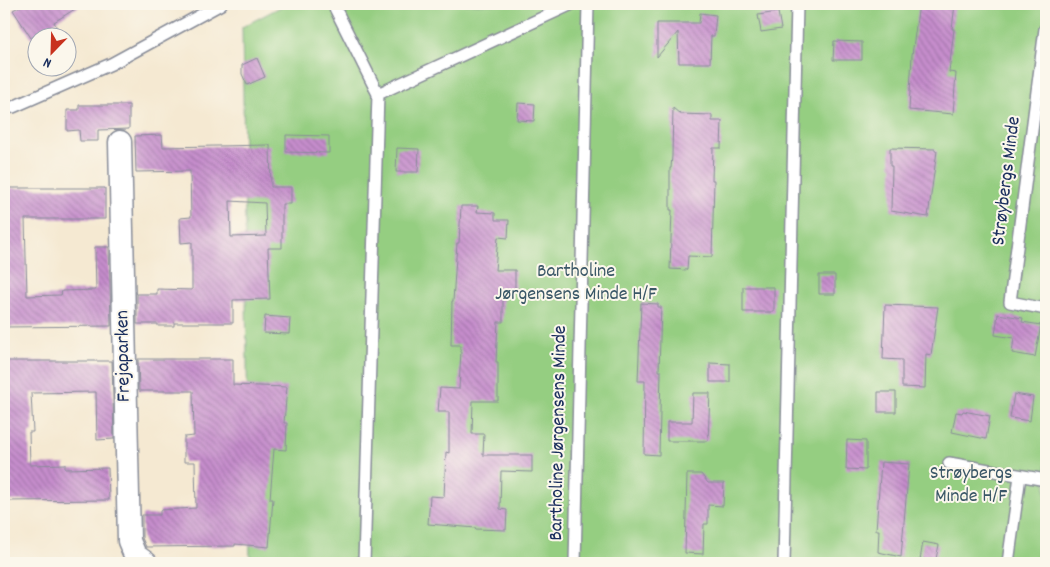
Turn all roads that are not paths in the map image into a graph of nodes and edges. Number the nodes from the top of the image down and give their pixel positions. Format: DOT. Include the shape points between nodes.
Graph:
graph roads {
  1 [pos="221,4"];
  2 [pos="333,4"];
  3 [pos="572,4"];
  4 [pos="588,4"];
  5 [pos="797,4"];
  6 [pos="1046,30"];
  7 [pos="378,94"];
  8 [pos="4,108"];
  9 [pos="120,142"];
  10 [pos="1046,309"];
  11 [pos="949,463"];
  12 [pos="1020,476"];
  13 [pos="1046,480"];
  14 [pos="146,563"];
  15 [pos="364,563"];
  16 [pos="575,563"];
  17 [pos="784,563"];
  18 [pos="1008,563"];
  1 -- 8 [label="lane" via="111,64"];
  2 -- 7 [label="lane"];
  3 -- 7 [label="lane"];
  4 -- 16 [label="lane, Bartholine Jørgensens Minde"];
  5 -- 17 [label="lane"];
  6 -- 10 [label="lane, Strøybergs Minde" via="1010,302"];
  7 -- 15 [label="lane"];
  9 -- 14 [label="street, Frejaparken" via="129,541 135,556"];
  11 -- 12 [label="lane"];
  12 -- 13 [label="lane"];
  12 -- 18 [label="lane"];
}
